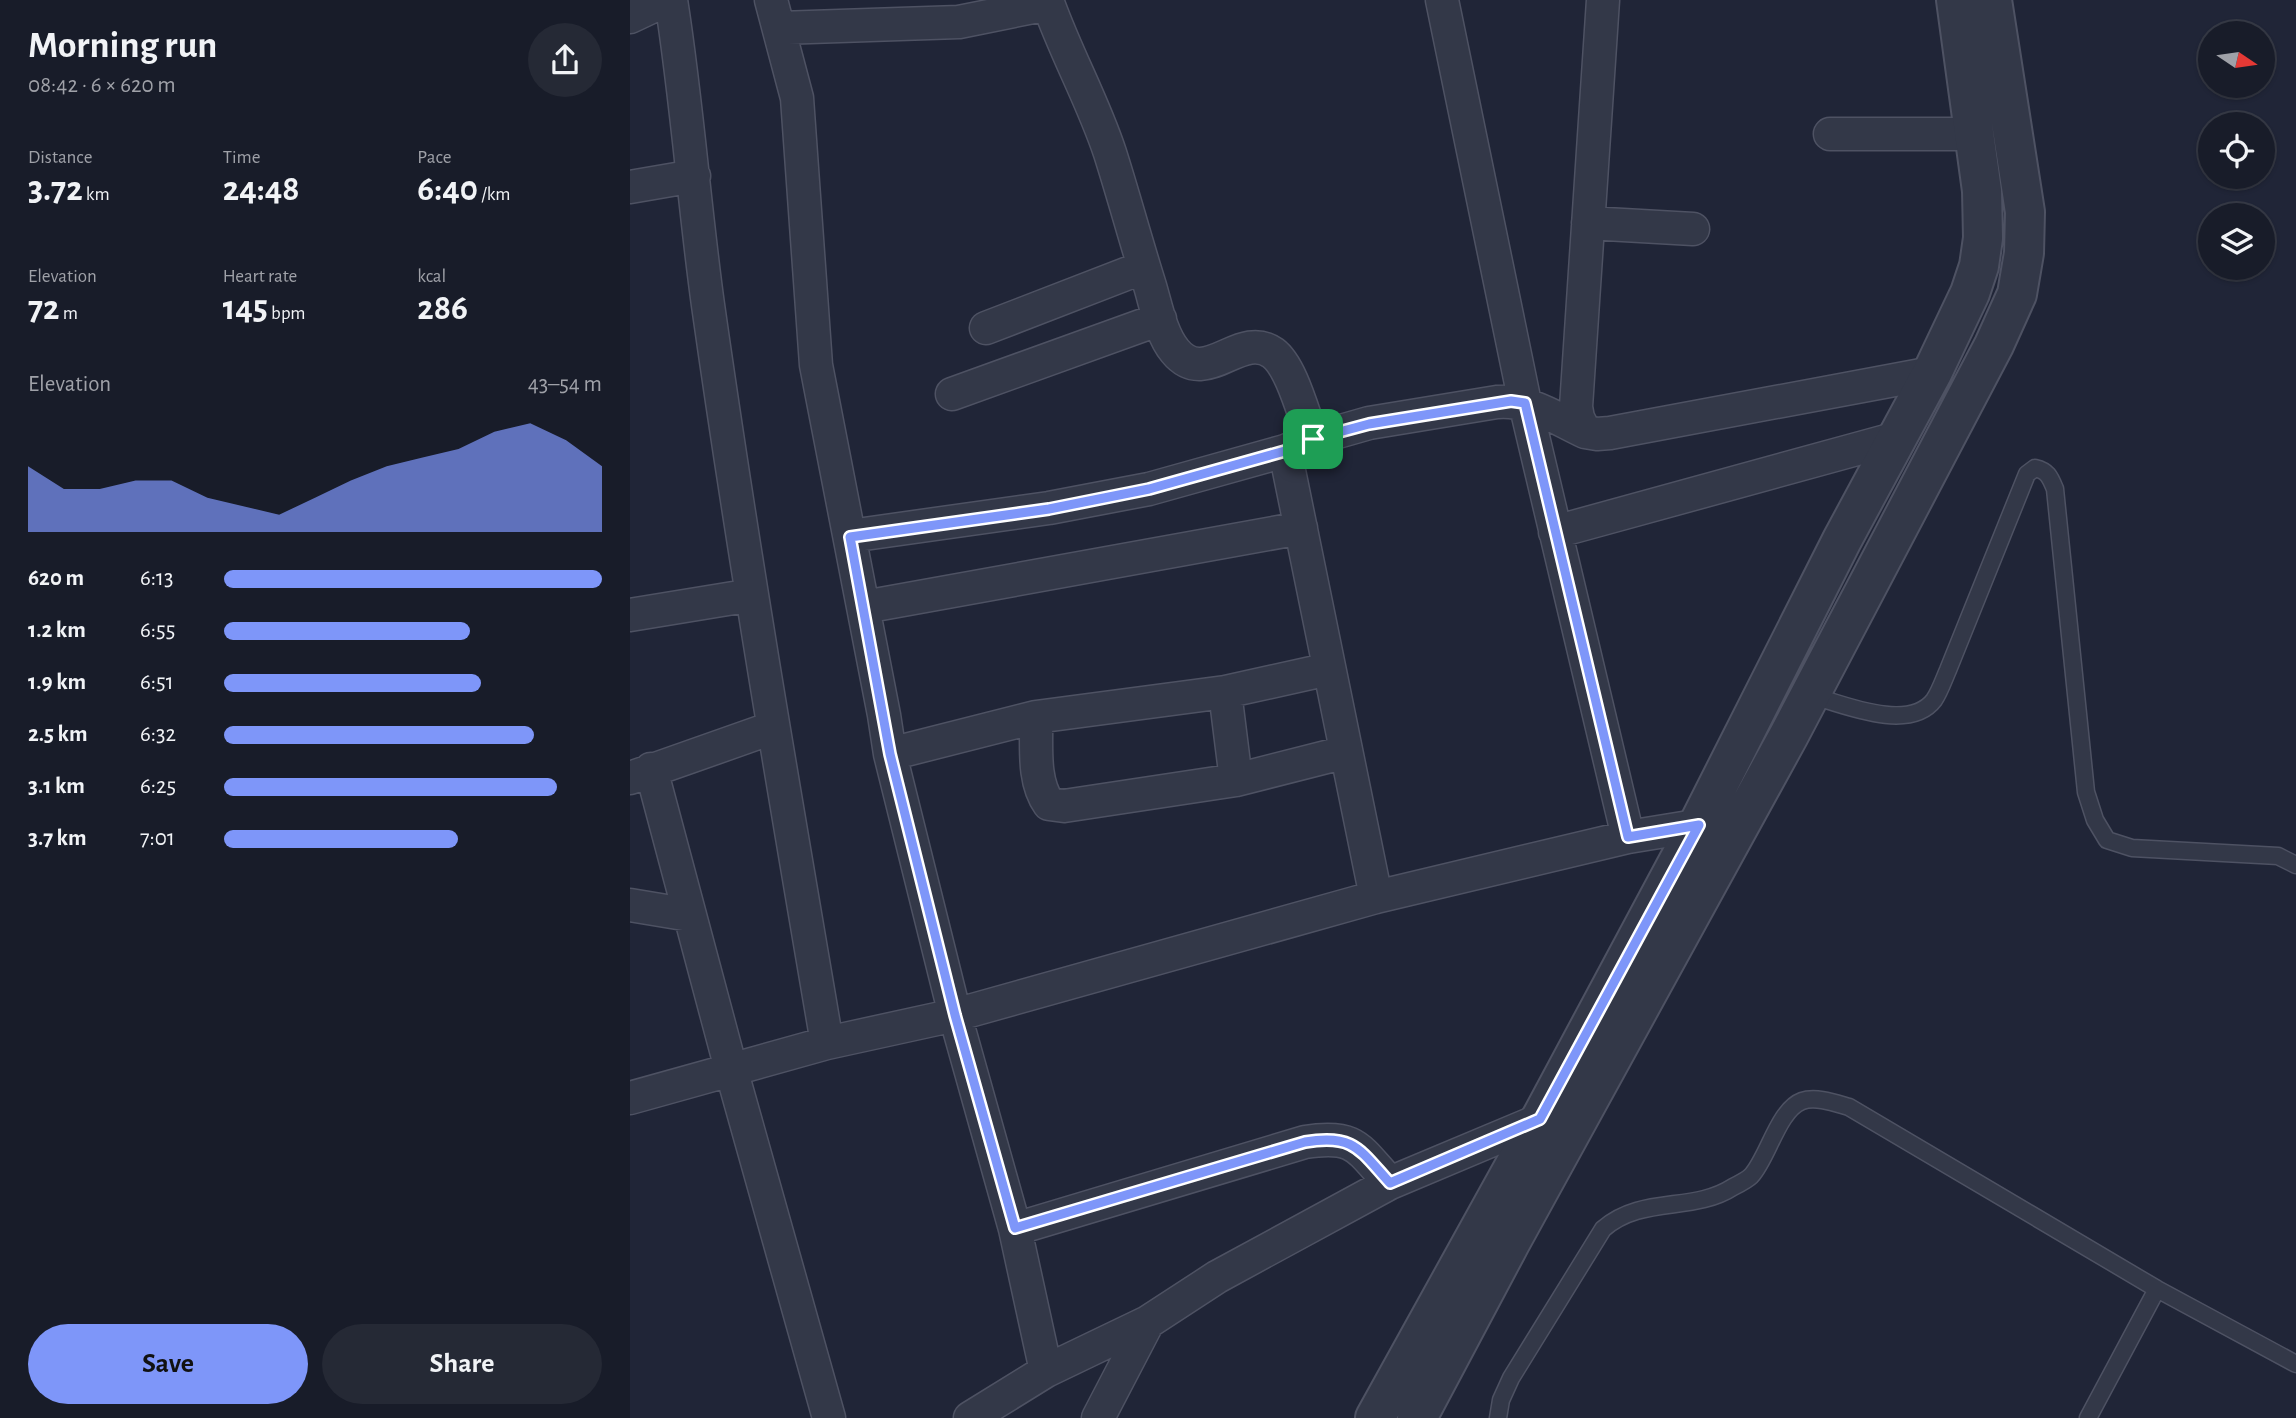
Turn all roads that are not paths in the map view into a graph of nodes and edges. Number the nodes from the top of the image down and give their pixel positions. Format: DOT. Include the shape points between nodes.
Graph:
graph roads {
  1 [pos="666,0"];
  2 [pos="671,0"];
  3 [pos="1442,0"];
  4 [pos="1602,0"];
  5 [pos="1956,0"];
  6 [pos="1992,0"];
  7 [pos="1047,2"];
  8 [pos="775,14"];
  9 [pos="630,17"];
  10 [pos="1830,134"];
  11 [pos="1974,134"];
  12 [pos="694,176"];
  13 [pos="630,187"];
  14 [pos="1588,223"];
  15 [pos="1693,229"];
  16 [pos="1144,267"];
  17 [pos="1160,319"];
  18 [pos="986,328"];
  19 [pos="1932,373"];
  20 [pos="952,394"];
  21 [pos="1525,403"];
  22 [pos="1585,432"];
  23 [pos="1897,438"];
  24 [pos="1299,445"];
  25 [pos="1301,528"];
  26 [pos="1555,532"];
  27 [pos="850,537"];
  28 [pos="752,595"];
  29 [pos="864,607"];
  30 [pos="630,615"];
  31 [pos="1329,670"];
  32 [pos="1225,692"];
  33 [pos="1810,695"];
  34 [pos="1036,717"];
  35 [pos="772,728"];
  36 [pos="1346,752"];
  37 [pos="890,754"];
  38 [pos="641,774"];
  39 [pos="1236,780"];
  40 [pos="1744,818"];
  41 [pos="1699,825"];
  42 [pos="1628,837"];
  43 [pos="2296,865"];
  44 [pos="1376,897"];
  45 [pos="630,905"];
  46 [pos="690,915"];
  47 [pos="955,1015"];
  48 [pos="827,1043"];
  49 [pos="731,1069"];
  50 [pos="630,1098"];
  51 [pos="1540,1119"];
  52 [pos="1390,1183"];
  53 [pos="1015,1228"];
  54 [pos="2157,1289"];
  55 [pos="1148,1322"];
  56 [pos="2296,1364"];
  57 [pos="1046,1371"];
  58 [pos="829,1418"];
  59 [pos="970,1418"];
  60 [pos="1098,1418"];
  61 [pos="1375,1418"];
  62 [pos="1417,1418"];
  63 [pos="1498,1418"];
  64 [pos="2088,1418"];
  1 -- 9 [label="street"];
  2 -- 12 [label="street"];
  3 -- 21 [label="street"];
  4 -- 14 [label="street"];
  5 -- 11 [label="street"];
  6 -- 33 [label="street" via="2025,212 2017,294"];
  7 -- 8 [label="street" via="959,22"];
  7 -- 16 [label="street" via="1109,150"];
  8 -- 27 [label="street" via="797,98 816,365"];
  10 -- 11 [label="street"];
  11 -- 19 [label="street" via="1982,191 1979,266"];
  12 -- 13 [label="street"];
  12 -- 28 [label="street" via="708,303"];
  14 -- 15 [label="street"];
  14 -- 22 [label="street" via="1576,407"];
  16 -- 17 [label="street"];
  16 -- 18 [label="street"];
  17 -- 20 [label="street"];
  17 -- 24 [label="street" via="1173,349 1184,360 1214,362 1249,346 1274,354 1286,370"];
  19 -- 22 [label="street" via="1610,433"];
  19 -- 23 [label="street"];
  21 -- 22 [label="street"];
  21 -- 24 [label="street" via="1458,408 1369,424"];
  21 -- 26 [label="street"];
  23 -- 26 [label="street"];
  23 -- 41 [label="street"];
  24 -- 25 [label="street"];
  24 -- 27 [label="street" via="1124,494"];
  25 -- 29 [label="street"];
  25 -- 31 [label="street"];
  26 -- 42 [label="street"];
  27 -- 29 [label="street"];
  28 -- 30 [label="street"];
  28 -- 35 [label="street"];
  29 -- 37 [label="street"];
  31 -- 32 [label="street"];
  31 -- 36 [label="street"];
  32 -- 34 [label="street"];
  32 -- 39 [label="street"];
  33 -- 40 [label="street"];
  33 -- 43 [label="lane" via="1890,716 1913,715 1933,701 2027,474 2035,468 2044,470 2054,489 2086,792 2107,840 2132,848 2278,856"];
  34 -- 37 [label="street"];
  34 -- 39 [label="street" via="1038,775 1049,804 1064,806"];
  35 -- 38 [label="street"];
  35 -- 48 [label="street"];
  36 -- 39 [label="street"];
  36 -- 44 [label="street"];
  37 -- 47 [label="street"];
  38 -- 46 [label="street"];
  40 -- 41 [label="street"];
  40 -- 62 [label="street"];
  41 -- 42 [label="street"];
  41 -- 51 [label="street"];
  42 -- 44 [label="street"];
  44 -- 47 [label="street"];
  45 -- 46 [label="street"];
  46 -- 49 [label="street"];
  47 -- 48 [label="street"];
  47 -- 53 [label="street"];
  48 -- 49 [label="street"];
  49 -- 50 [label="street"];
  49 -- 58 [label="street"];
  51 -- 52 [label="street"];
  51 -- 61 [label="street"];
  52 -- 53 [label="street" via="1358,1149 1344,1140 1328,1138"];
  52 -- 55 [label="street" via="1217,1277"];
  53 -- 57 [label="street"];
  54 -- 56 [label="lane"];
  54 -- 63 [label="lane" via="1849,1107 1817,1100 1801,1102 1789,1111 1751,1175 1730,1190 1709,1198 1641,1208 1617,1217 1603,1229 1511,1378"];
  54 -- 64 [label="lane"];
  55 -- 57 [label="street"];
  55 -- 60 [label="street"];
  57 -- 59 [label="street"];
}
